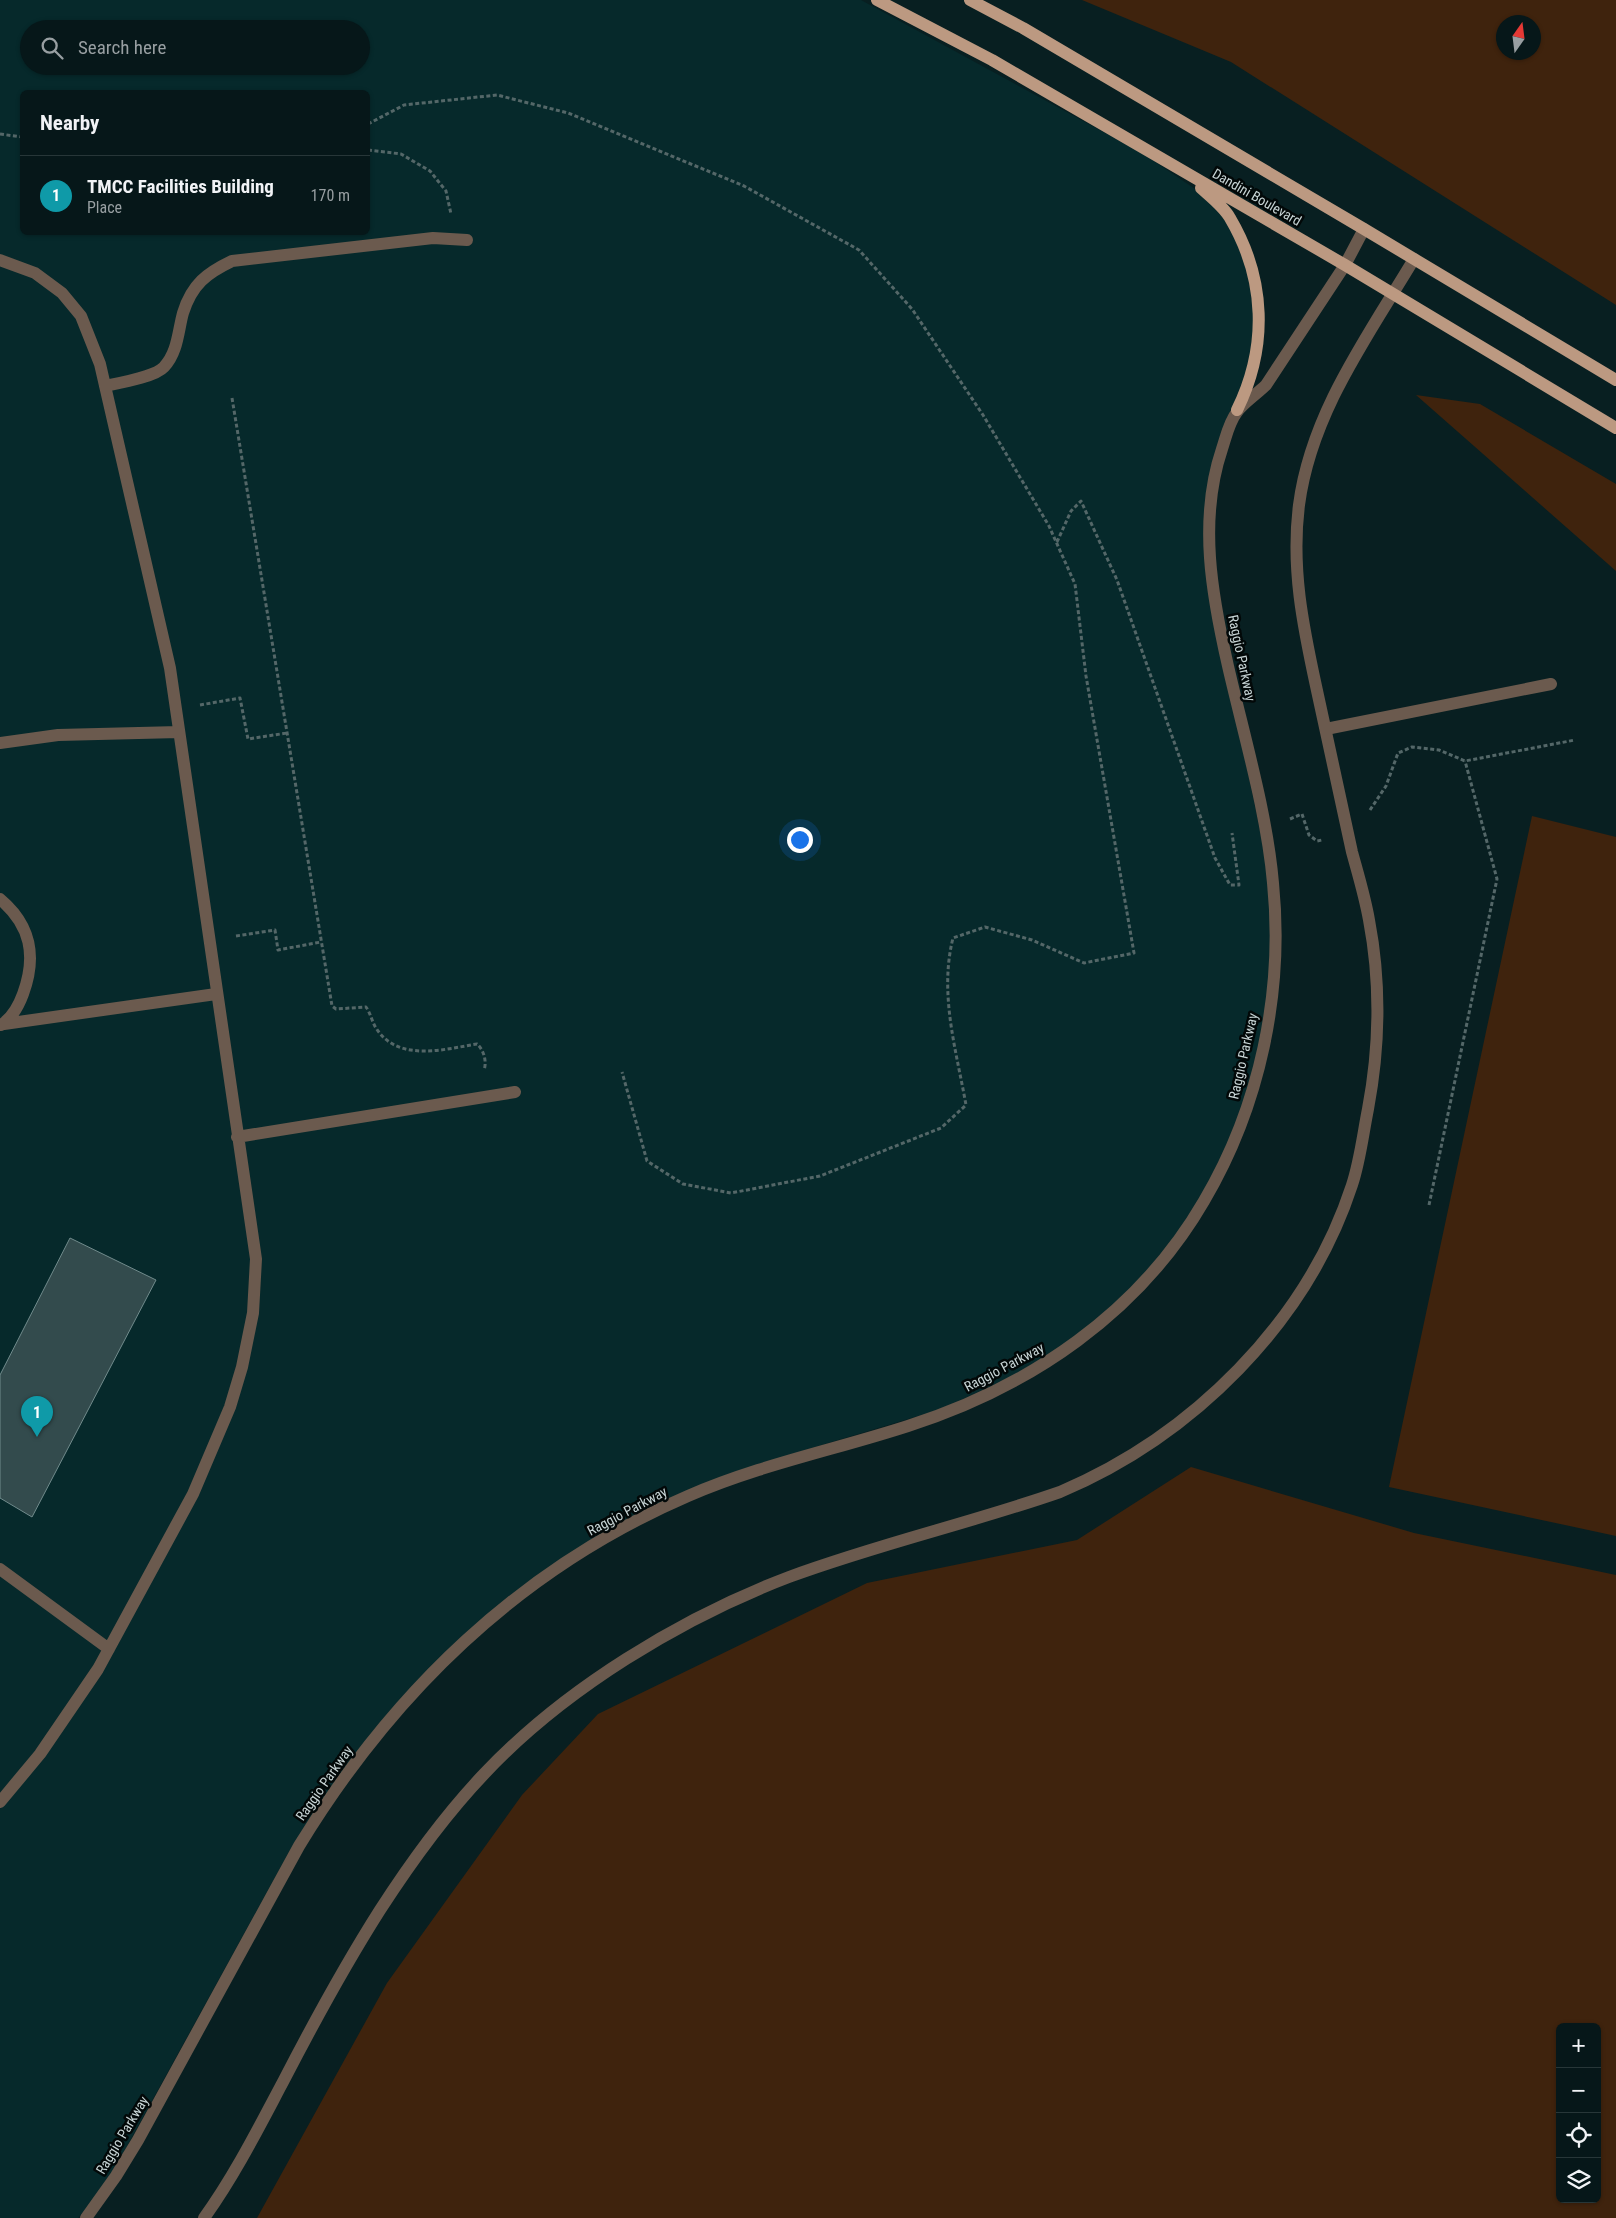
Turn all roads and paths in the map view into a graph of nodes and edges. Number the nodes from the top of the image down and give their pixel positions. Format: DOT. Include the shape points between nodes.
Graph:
graph roads {
  1 [pos="878,0"];
  2 [pos="970,0"];
  3 [pos="370,123"];
  4 [pos="0,134"];
  5 [pos="20,137"];
  6 [pos="370,150"];
  7 [pos="1180,170"];
  8 [pos="451,214"];
  9 [pos="1364,229"];
  10 [pos="467,240"];
  11 [pos="1414,258"];
  12 [pos="0,260"];
  13 [pos="1345,265"];
  14 [pos="1393,294"];
  15 [pos="1616,380"];
  16 [pos="105,386"];
  17 [pos="232,398"];
  18 [pos="1237,410"];
  19 [pos="1616,428"];
  20 [pos="1056,542"];
  21 [pos="1551,684"];
  22 [pos="199,705"];
  23 [pos="1326,729"];
  24 [pos="179,732"];
  25 [pos="287,733"];
  26 [pos="1574,740"];
  27 [pos="0,743"];
  28 [pos="1465,761"];
  29 [pos="1370,818"];
  30 [pos="1284,820"];
  31 [pos="1232,833"];
  32 [pos="1323,840"];
  33 [pos="0,899"];
  34 [pos="236,936"];
  35 [pos="320,942"];
  36 [pos="216,994"];
  37 [pos="2,1025"];
  38 [pos="622,1072"];
  39 [pos="479,1073"];
  40 [pos="515,1092"];
  41 [pos="237,1138"];
  42 [pos="1429,1205"];
  43 [pos="0,1569"];
  44 [pos="109,1649"];
  45 [pos="0,1802"];
  46 [pos="86,2218"];
  47 [pos="204,2218"];
  1 -- 7 [label="main road, Dandini Boulevard" via="992,60"];
  2 -- 9 [label="main road, Dandini Boulevard"];
  3 -- 20 [label="path" via="404,106 497,95 568,113 744,186 859,250 912,309 983,415"];
  4 -- 5 [label="path"];
  6 -- 8 [label="path" via="401,154 430,171 446,191"];
  7 -- 13 [label="main road, Dandini Boulevard"];
  7 -- 18 [label="main road" via="1230,217 1253,274 1260,326 1246,391"];
  9 -- 11 [label="main road, Dandini Boulevard"];
  9 -- 13 [label="street"];
  10 -- 16 [label="street" via="433,238 232,261 210,272 196,287 184,312 178,342 164,368 139,379"];
  11 -- 14 [label="street"];
  11 -- 15 [label="main road, Dandini Boulevard"];
  12 -- 16 [label="street" via="35,274 62,293 81,316"];
  13 -- 14 [label="main road, Dandini Boulevard"];
  13 -- 18 [label="street" via="1266,385"];
  14 -- 19 [label="main road, Dandini Boulevard"];
  14 -- 23 [label="street" via="1342,377 1327,409 1305,471 1299,506 1297,590"];
  16 -- 24 [label="street" via="168,660"];
  17 -- 25 [label="path"];
  18 -- 46 [label="street, Raggio Parkway" via="1216,465 1212,488 1210,578 1264,826 1273,878 1276,958 1264,1044 1252,1092 1225,1163 1186,1231 1161,1264 1128,1298 1094,1329 1046,1364 939,1416 776,1464 689,1495 601,1540 562,1566 525,1591 443,1661 381,1728 324,1805 138,2140"];
  20 -- 31 [label="path" via="1071,510 1081,501 1116,580 1214,858 1230,885 1239,885"];
  20 -- 38 [label="path" via="1075,584 1086,676 1134,953 1084,963 1032,940 985,926 953,938 947,962 948,1006 966,1105 941,1128 820,1176 731,1193 683,1184 646,1161"];
  21 -- 23 [label="street"];
  22 -- 25 [label="path" via="240,698 248,739"];
  23 -- 47 [label="street" via="1369,916 1379,1001 1377,1043 1371,1091 1350,1190 1320,1258 1277,1325 1225,1382 1185,1418 1093,1479 1024,1505 848,1558 747,1594 642,1649 538,1724 484,1774 429,1837 404,1872 310,2030 246,2154"];
  24 -- 27 [label="street" via="58,735"];
  24 -- 36 [label="street"];
  25 -- 35 [label="path"];
  26 -- 28 [label="path"];
  28 -- 29 [label="path" via="1438,750 1412,747 1398,753 1386,786 1370,811"];
  28 -- 42 [label="path" via="1496,878"];
  30 -- 32 [label="path" via="1302,814 1309,835 1317,842"];
  33 -- 37 [label="street" via="23,925 32,959 21,998 12,1016"];
  34 -- 35 [label="path" via="275,930 278,950"];
  35 -- 39 [label="path" via="332,1006 336,1009 366,1007 376,1029 408,1050 426,1052 477,1044 483,1050 485,1067"];
  36 -- 37 [label="street"];
  36 -- 41 [label="street"];
  40 -- 41 [label="street"];
  41 -- 44 [label="street" via="256,1259 254,1313 249,1339 230,1407 192,1494"];
  43 -- 44 [label="street"];
  44 -- 45 [label="street" via="40,1754"];
}
